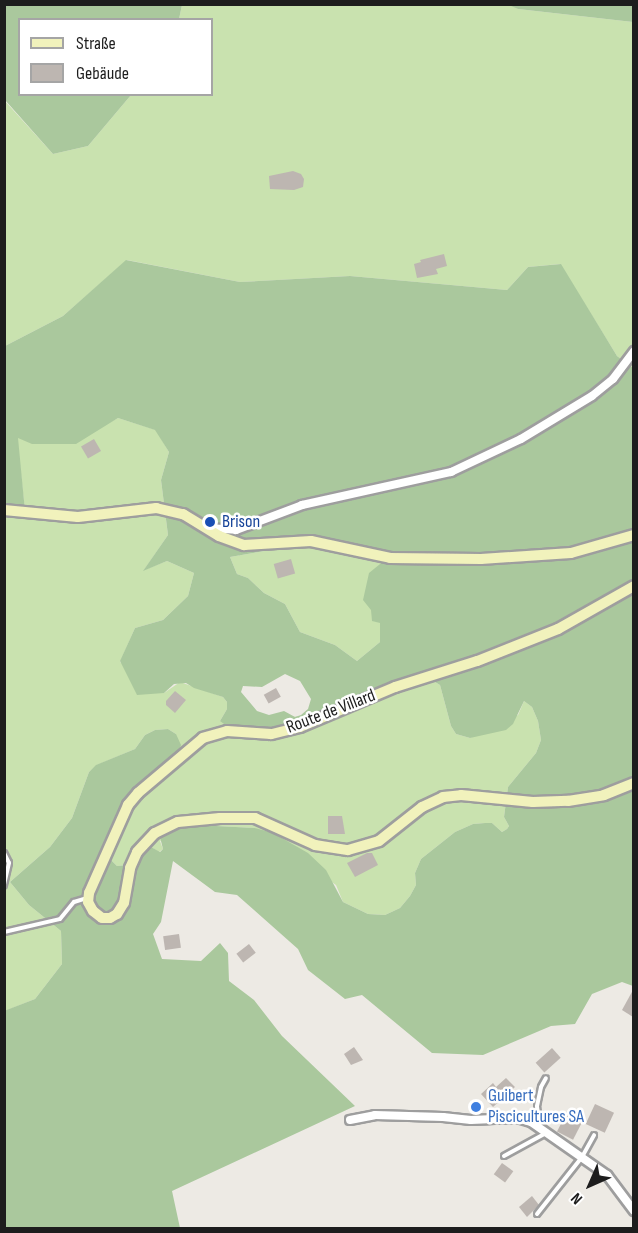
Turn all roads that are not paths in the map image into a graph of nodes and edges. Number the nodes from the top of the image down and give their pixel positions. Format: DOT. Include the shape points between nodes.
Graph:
graph roads {
  1 [pos="633,351"];
  2 [pos="4,510"];
  3 [pos="208,528"];
  4 [pos="633,535"];
  5 [pos="633,586"];
  6 [pos="633,783"];
  7 [pos="4,853"];
  8 [pos="4,885"];
  9 [pos="88,898"];
  10 [pos="4,932"];
  11 [pos="546,1078"];
  12 [pos="350,1120"];
  13 [pos="543,1131"];
  14 [pos="594,1135"];
  15 [pos="504,1156"];
  16 [pos="582,1157"];
  17 [pos="633,1211"];
  18 [pos="537,1214"];
  1 -- 3 [label="street" via="613,379 592,396 520,439 451,472 302,505 236,530"];
  2 -- 3 [label="street" via="78,518 156,508 183,514"];
  3 -- 4 [label="street" via="244,545 303,541 377,556 460,560 571,553"];
  5 -- 9 [label="street, Route de Villard" via="558,629 471,664 395,687 300,727 272,734 227,731 203,738 133,799 120,819"];
  6 -- 9 [label="street" via="604,795 568,801 443,797 425,805 379,841 348,850 315,845 255,818 178,822 155,833 137,852 124,903 117,914 98,916"];
  7 -- 8 [label="lane" via="9,863"];
  9 -- 10 [label="lane" via="74,902 60,919"];
  11 -- 13 [label="lane" via="537,1106"];
  12 -- 13 [label="street" via="375,1115 517,1118"];
  13 -- 15 [label="lane"];
  13 -- 16 [label="street"];
  14 -- 16 [label="lane"];
  16 -- 17 [label="street" via="607,1175"];
  16 -- 18 [label="lane"];
}
